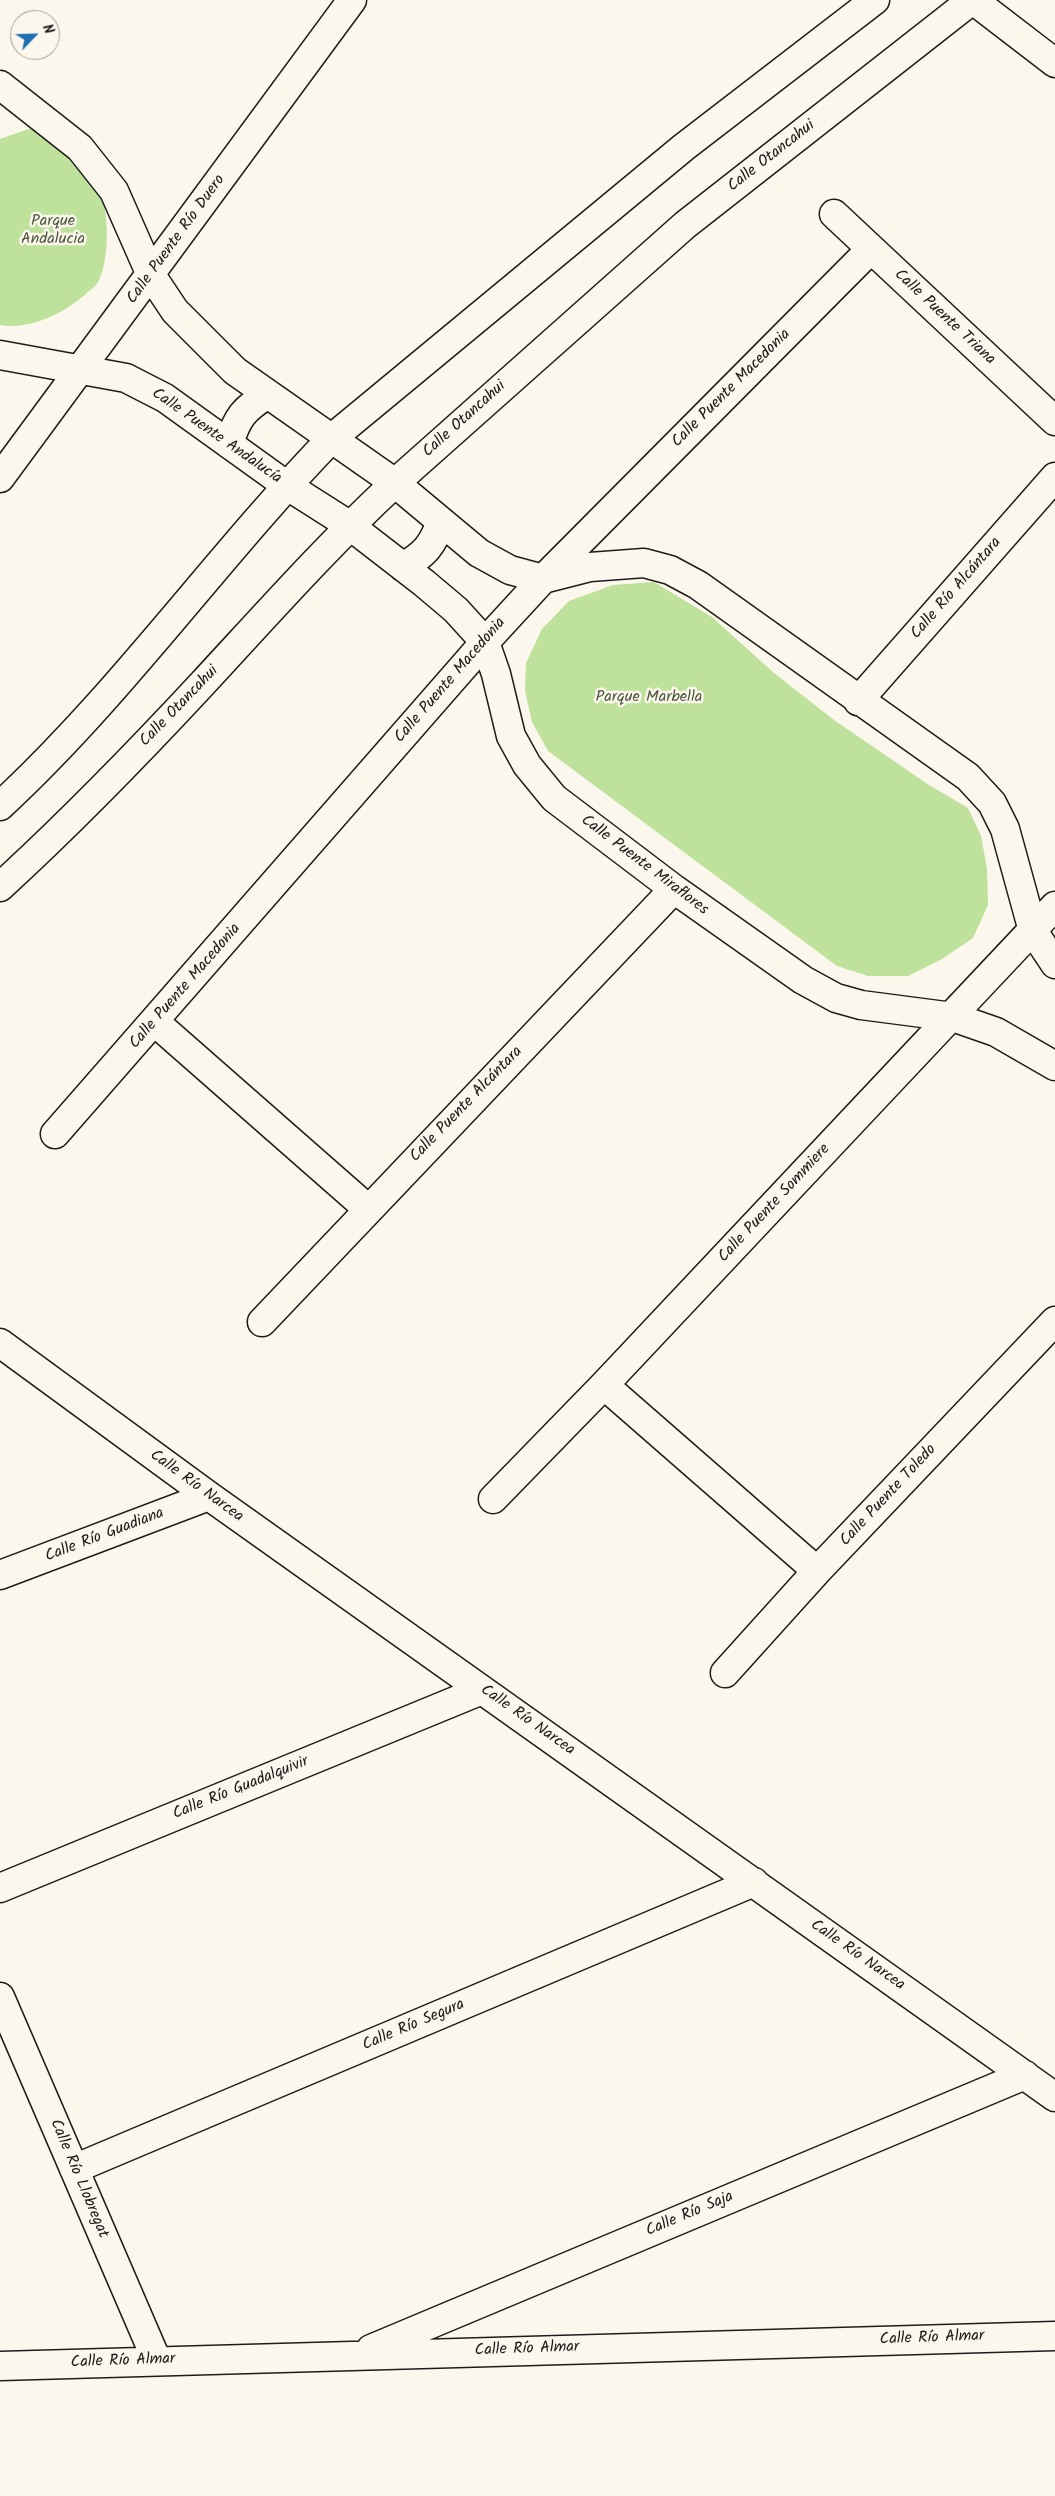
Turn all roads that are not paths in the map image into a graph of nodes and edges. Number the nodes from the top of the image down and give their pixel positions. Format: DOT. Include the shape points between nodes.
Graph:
graph roads {
  1 [pos="352,0"];
  2 [pos="875,0"];
  3 [pos="973,0"];
  4 [pos="1055,63"];
  5 [pos="0,85"];
  6 [pos="834,214"];
  7 [pos="871,249"];
  8 [pos="151,275"];
  9 [pos="0,355"];
  10 [pos="82,369"];
  11 [pos="268,394"];
  12 [pos="1055,421"];
  13 [pos="331,439"];
  14 [pos="229,444"];
  15 [pos="1055,477"];
  16 [pos="0,478"];
  17 [pos="395,483"];
  18 [pos="286,485"];
  19 [pos="441,522"];
  20 [pos="349,525"];
  21 [pos="403,567"];
  22 [pos="542,579"];
  23 [pos="485,642"];
  24 [pos="858,701"];
  25 [pos="0,806"];
  26 [pos="0,887"];
  27 [pos="674,889"];
  28 [pos="1055,906"];
  29 [pos="1033,931"];
  30 [pos="1055,964"];
  31 [pos="953,1017"];
  32 [pos="155,1022"];
  33 [pos="1055,1066"];
  34 [pos="55,1134"];
  35 [pos="368,1209"];
  36 [pos="1055,1321"];
  37 [pos="262,1322"];
  38 [pos="0,1343"];
  39 [pos="604,1385"];
  40 [pos="209,1496"];
  41 [pos="493,1499"];
  42 [pos="817,1571"];
  43 [pos="0,1575"];
  44 [pos="725,1673"];
  45 [pos="482,1690"];
  46 [pos="754,1882"];
  47 [pos="0,1888"];
  48 [pos="0,1997"];
  49 [pos="1025,2075"];
  50 [pos="1055,2097"];
  51 [pos="74,2169"];
  52 [pos="1055,2336"];
  53 [pos="355,2355"];
  54 [pos="157,2361"];
  55 [pos="0,2366"];
  1 -- 8 [label="street, Calle Puente Río Duero"];
  2 -- 13 [label="street" via="684,147"];
  3 -- 4 [label="street"];
  3 -- 17 [label="street, Calle Otancahui" via="685,225"];
  5 -- 8 [label="street" via="80,148 114,191"];
  6 -- 7 [label="street, Calle Puente Triana"];
  7 -- 12 [label="street, Calle Puente Triana"];
  7 -- 22 [label="street, Calle Puente Macedonia"];
  8 -- 10 [label="street, Calle Puente Río Duero"];
  8 -- 11 [label="street" via="175,312 235,371"];
  9 -- 10 [label="street, Calle Puente Andalucía"];
  10 -- 14 [label="street, Calle Puente Andalucía" via="126,378 166,398"];
  10 -- 16 [label="street, Calle Puente Río Duero"];
  11 -- 13 [label="street"];
  11 -- 14 [label="street" via="248,407 235,423"];
  13 -- 17 [label="street"];
  13 -- 18 [label="street"];
  14 -- 18 [label="street, Calle Puente Andalucía"];
  15 -- 24 [label="street, Calle Río Alcántara"];
  17 -- 19 [label="street"];
  17 -- 20 [label="street, Calle Otancahui"];
  18 -- 20 [label="street, Calle Puente Andalucía"];
  18 -- 25 [label="street" via="149,649"];
  19 -- 21 [label="street" via="434,541 421,556"];
  19 -- 22 [label="street" via="479,553 510,570"];
  20 -- 21 [label="street, Calle Puente Miraflores"];
  20 -- 26 [label="street, Calle Otancahui" via="128,762 54,838"];
  21 -- 23 [label="street, Calle Puente Miraflores" via="456,610"];
  22 -- 23 [label="street, Calle Puente Macedonia"];
  22 -- 24 [label="street" via="590,567 619,564 644,563 670,570 698,585"];
  23 -- 27 [label="street, Calle Puente Miraflores" via="511,736 527,765 554,798"];
  23 -- 32 [label="street, Calle Puente Macedonia"];
  24 -- 29 [label="street" via="968,777 992,803 1005,829"];
  27 -- 31 [label="street, Calle Puente Miraflores" via="803,980 836,998 860,1006"];
  27 -- 35 [label="street, Calle Puente Alcántara"];
  28 -- 29 [label="street, Calle Puente Sommiere"];
  29 -- 30 [label="street"];
  29 -- 31 [label="street, Calle Puente Sommiere"];
  31 -- 33 [label="street, Calle Puente Miraflores" via="996,1032"];
  31 -- 39 [label="street, Calle Puente Sommiere"];
  32 -- 34 [label="street, Calle Puente Macedonia"];
  32 -- 35 [label="street"];
  35 -- 37 [label="street, Calle Puente Alcántara"];
  36 -- 42 [label="street, Calle Puente Toledo"];
  38 -- 40 [label="street, Calle Río Narcea"];
  39 -- 41 [label="street, Calle Puente Sommiere"];
  39 -- 42 [label="street"];
  40 -- 43 [label="street, Calle Río Guadiana"];
  40 -- 45 [label="street, Calle Río Narcea"];
  42 -- 44 [label="street, Calle Puente Toledo"];
  45 -- 46 [label="street, Calle Río Narcea"];
  45 -- 47 [label="street, Calle Río Guadalquivir"];
  46 -- 49 [label="street, Calle Río Narcea"];
  46 -- 51 [label="street, Calle Río Segura"];
  48 -- 51 [label="street, Calle Río Llobregat"];
  49 -- 50 [label="street, Calle Río Narcea"];
  49 -- 53 [label="street, Calle Río Saja"];
  51 -- 54 [label="street, Calle Río Llobregat"];
  52 -- 53 [label="street, Calle Río Almar"];
  53 -- 54 [label="street, Calle Río Almar"];
  54 -- 55 [label="street, Calle Río Almar"];
}
